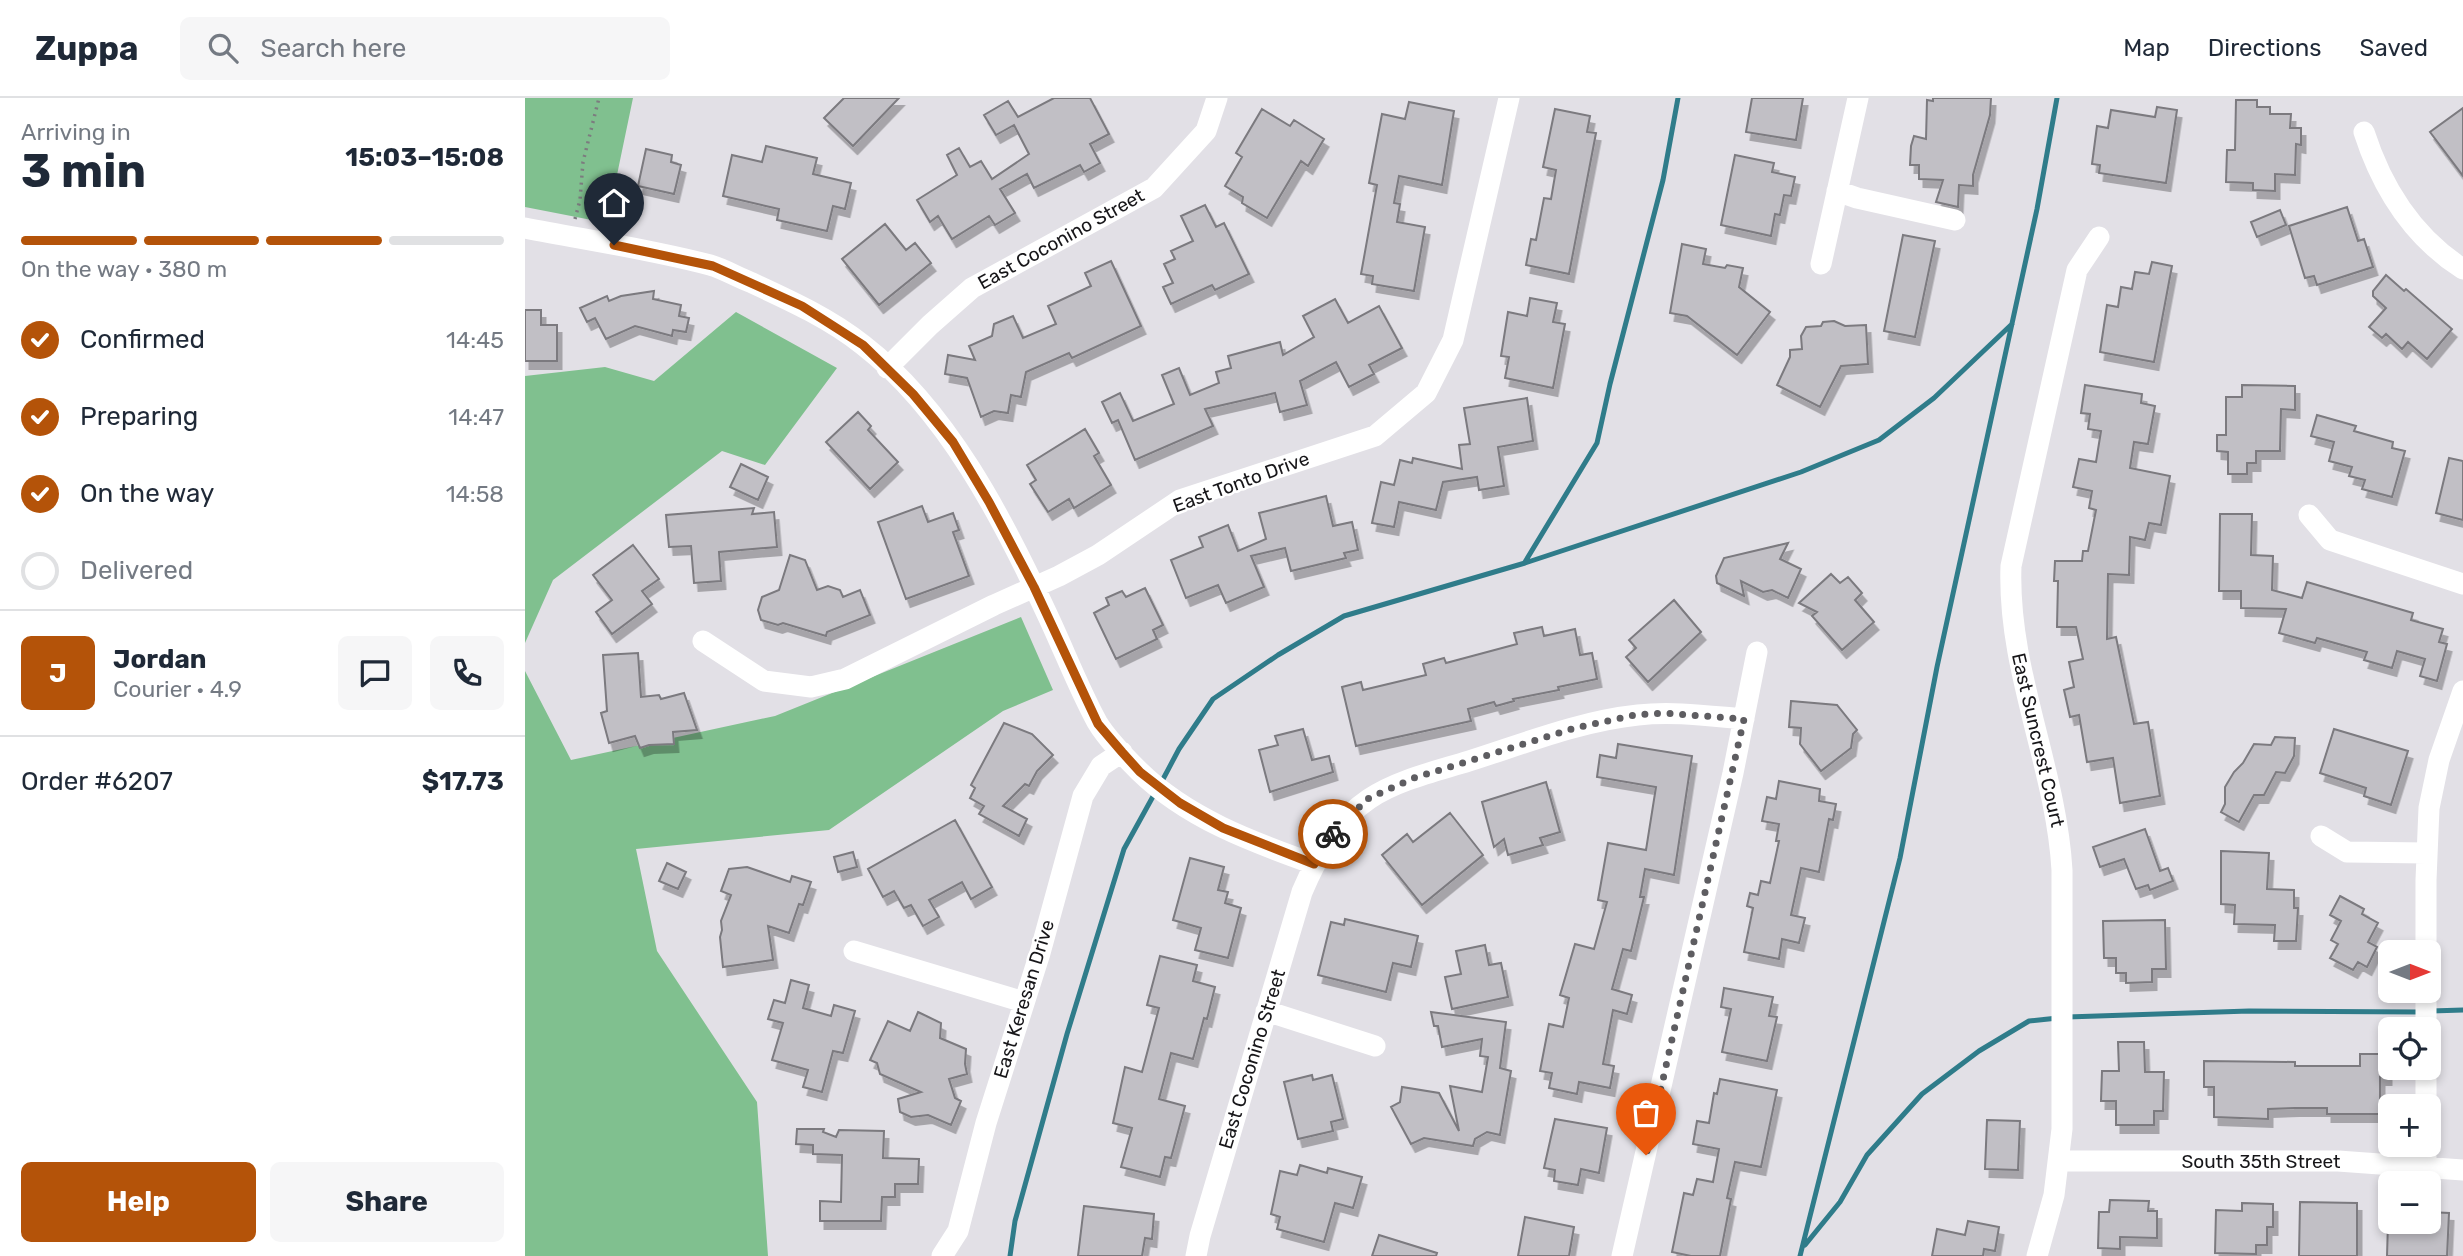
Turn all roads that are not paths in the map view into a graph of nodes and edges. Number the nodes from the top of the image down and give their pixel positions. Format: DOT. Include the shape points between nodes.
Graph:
graph roads {
  1 [pos="1217,98"];
  2 [pos="1509,98"];
  3 [pos="1858,98"];
  4 [pos="2364,132"];
  5 [pos="1837,191"];
  6 [pos="1955,220"];
  7 [pos="525,228"];
  8 [pos="2099,237"];
  9 [pos="1821,264"];
  10 [pos="2463,268"];
  11 [pos="887,368"];
  12 [pos="2309,515"];
  13 [pos="2463,584"];
  14 [pos="1034,587"];
  15 [pos="703,641"];
  16 [pos="1757,652"];
  17 [pos="2463,691"];
  18 [pos="1744,719"];
  19 [pos="1122,752"];
  20 [pos="2321,836"];
  21 [pos="2427,853"];
  22 [pos="1314,864"];
  23 [pos="2426,940"];
  24 [pos="854,951"];
  25 [pos="1024,1002"];
  26 [pos="1266,1011"];
  27 [pos="1375,1045"];
  28 [pos="2397,1157"];
  29 [pos="2431,1157"];
  30 [pos="2058,1161"];
  31 [pos="2463,1170"];
  32 [pos="942,1256"];
  33 [pos="1196,1256"];
  34 [pos="1622,1256"];
  35 [pos="2037,1256"];
  1 -- 11 [label="street, East Coconino Street" via="1206,131 1154,188 972,288"];
  2 -- 14 [label="street, East Tonto Drive" via="1453,340 1426,393 1375,436 1180,500 1098,555"];
  3 -- 5 [label="street"];
  4 -- 10 [label="street" via="2391,197 2422,234"];
  5 -- 6 [label="street"];
  5 -- 9 [label="street"];
  7 -- 11 [label="street" via="713,266 802,306 863,345"];
  8 -- 30 [label="street, East Suncrest Court" via="2077,270 2011,566 2010,599 2019,662 2060,835"];
  11 -- 14 [label="street" via="953,442"];
  12 -- 13 [label="street" via="2330,540"];
  14 -- 15 [label="street, East Tonto Drive" via="845,679 811,687 764,681"];
  14 -- 19 [label="street" via="1098,724"];
  16 -- 18 [label="street"];
  17 -- 21 [label="street" via="2439,760 2429,808"];
  18 -- 22 [label="street, East Coconino Street" via="1635,715 1575,728 1414,778 1369,798 1338,827"];
  18 -- 34 [label="street"];
  19 -- 22 [label="street" via="1180,803 1223,828"];
  19 -- 25 [label="street, East Keresan Drive" via="1101,766 1083,796"];
  20 -- 21 [label="street" via="2347,852"];
  21 -- 23 [label="street"];
  22 -- 26 [label="street, East Coconino Street"];
  24 -- 25 [label="street"];
  25 -- 32 [label="street, East Keresan Drive" via="958,1231"];
  26 -- 27 [label="street"];
  26 -- 33 [label="street, East Coconino Street"];
  28 -- 30 [label="street, South 35th Street"];
  29 -- 31 [label="street, South 35th Street"];
  30 -- 35 [label="street, East Suncrest Court"];
}
